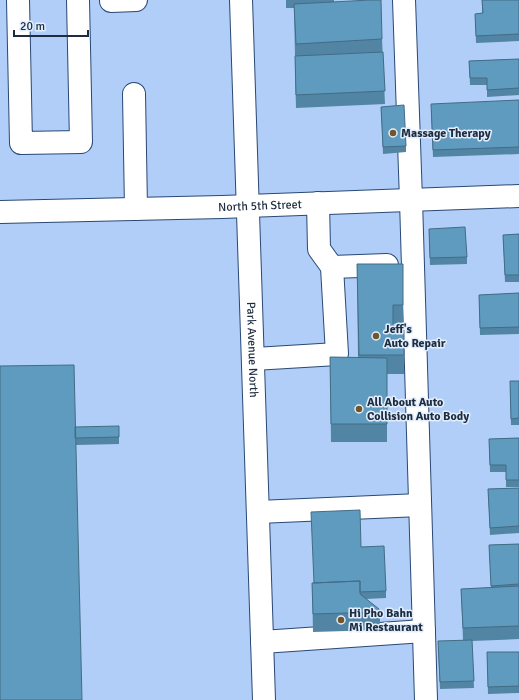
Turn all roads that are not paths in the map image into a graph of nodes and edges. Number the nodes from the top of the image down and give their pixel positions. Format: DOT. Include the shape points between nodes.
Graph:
graph roads {
  1 [pos="18,0"];
  2 [pos="78,0"];
  3 [pos="136,0"];
  4 [pos="241,0"];
  5 [pos="404,0"];
  6 [pos="111,1"];
  7 [pos="134,94"];
  8 [pos="519,196"];
  9 [pos="411,200"];
  10 [pos="318,203"];
  11 [pos="248,206"];
  12 [pos="136,209"];
  13 [pos="0,212"];
  14 [pos="413,264"];
  15 [pos="332,267"];
  16 [pos="253,359"];
  17 [pos="420,505"];
  18 [pos="258,512"];
  19 [pos="424,631"];
  20 [pos="262,642"];
  21 [pos="264,700"];
  22 [pos="426,700"];
  1 -- 2 [label="street" via="22,143 81,142"];
  3 -- 6 [label="street"];
  4 -- 11 [label="street, Park Avenue North"];
  5 -- 9 [label="street"];
  7 -- 12 [label="street"];
  8 -- 9 [label="street, North 5th Street"];
  9 -- 10 [label="street, North 5th Street"];
  9 -- 14 [label="street"];
  10 -- 11 [label="street, North 5th Street"];
  10 -- 15 [label="street" via="319,249"];
  11 -- 12 [label="street, North 5th Street"];
  11 -- 16 [label="street, Park Avenue North"];
  12 -- 13 [label="street, North 5th Street"];
  14 -- 15 [label="street"];
  14 -- 17 [label="street"];
  15 -- 16 [label="street" via="337,354"];
  16 -- 18 [label="street, Park Avenue North"];
  17 -- 18 [label="street"];
  17 -- 19 [label="street"];
  18 -- 20 [label="street, Park Avenue North"];
  19 -- 20 [label="street"];
  19 -- 22 [label="street"];
  20 -- 21 [label="street, Park Avenue North"];
}
